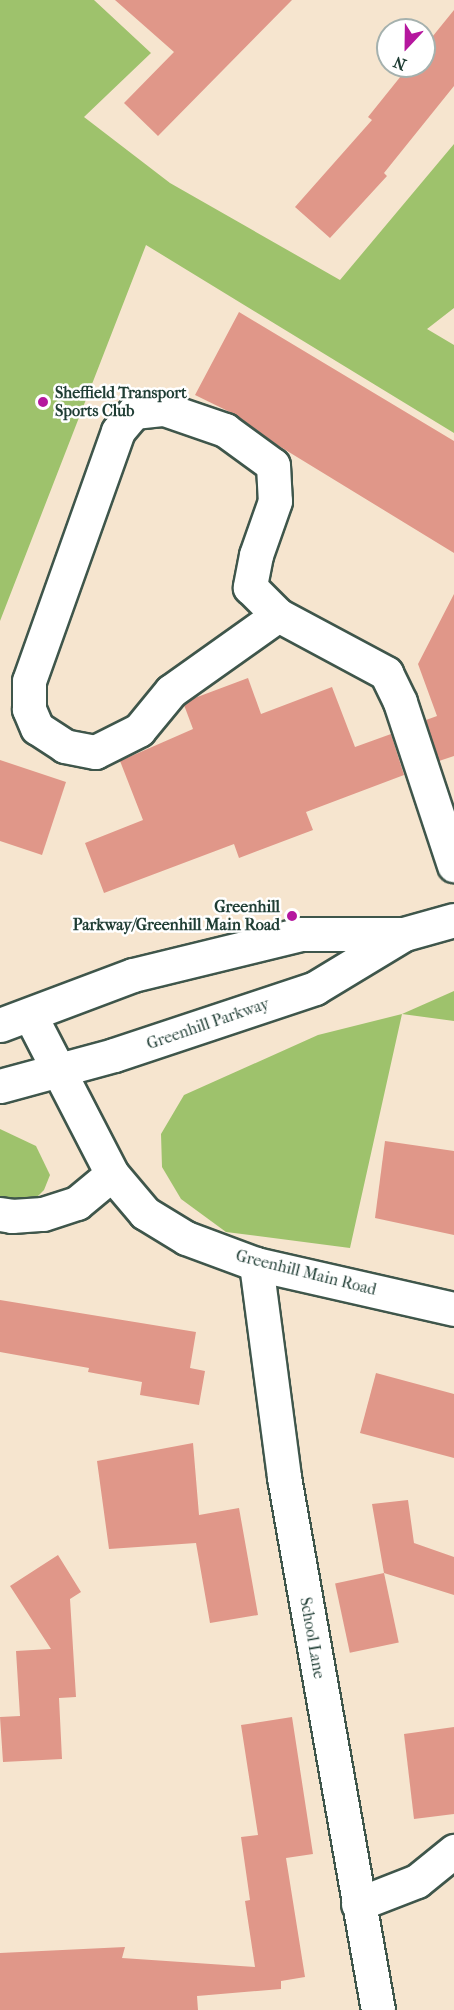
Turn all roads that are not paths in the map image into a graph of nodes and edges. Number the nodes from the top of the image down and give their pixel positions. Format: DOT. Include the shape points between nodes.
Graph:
graph roads {
  1 [pos="278,615"];
  2 [pos="454,865"];
  3 [pos="454,920"];
  4 [pos="404,934"];
  5 [pos="15,1020"];
  6 [pos="57,1070"];
  7 [pos="0,1086"];
  8 [pos="112,1174"];
  9 [pos="0,1214"];
  10 [pos="256,1264"];
  11 [pos="454,1309"];
  12 [pos="454,1851"];
  13 [pos="358,1904"];
  14 [pos="378,2010"];
  1 -- 1 [label="street" via="250,587 255,555 275,501 273,465 225,430 164,409 134,412 118,431 29,681 29,709 37,728 65,746 95,752 139,730 171,692"];
  1 -- 2 [label="street" via="386,673 400,702"];
  3 -- 4 [label="street, Greenhill Parkway"];
  4 -- 5 [label="street, Greenhill Parkway" via="302,934 133,975"];
  4 -- 6 [label="street, Greenhill Parkway" via="315,988"];
  5 -- 6 [label="street, Greenhill Main Road"];
  6 -- 7 [label="street, Greenhill Parkway"];
  6 -- 8 [label="street, Greenhill Main Road"];
  8 -- 9 [label="street" via="77,1203 43,1214"];
  8 -- 10 [label="street, Greenhill Main Road" via="145,1213 186,1238"];
  10 -- 11 [label="street, Greenhill Main Road"];
  10 -- 13 [label="street, School Lane" via="284,1477"];
  12 -- 13 [label="street" via="417,1881"];
  13 -- 14 [label="street, School Lane"];
}
